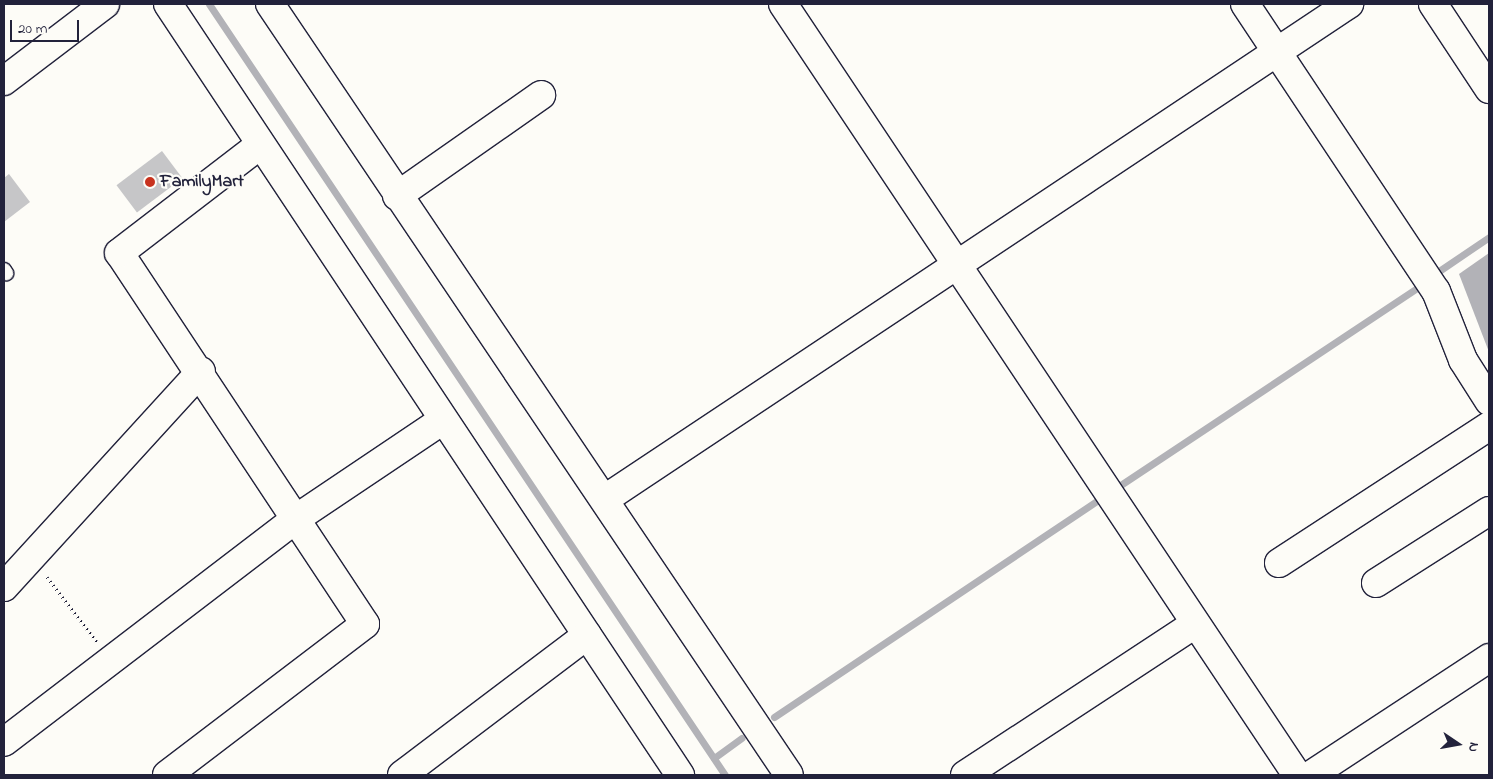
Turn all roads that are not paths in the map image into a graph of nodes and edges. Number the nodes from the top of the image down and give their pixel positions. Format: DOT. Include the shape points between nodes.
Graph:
graph roads {
  1 [pos="105,4"];
  2 [pos="168,4"];
  3 [pos="270,4"];
  4 [pos="783,4"];
  5 [pos="1245,4"];
  6 [pos="1349,4"];
  7 [pos="1433,4"];
  8 [pos="1278,52"];
  9 [pos="4,81"];
  10 [pos="1489,89"];
  11 [pos="541,95"];
  12 [pos="260,145"];
  13 [pos="397,196"];
  14 [pos="957,267"];
  15 [pos="201,371"];
  16 [pos="1489,401"];
  17 [pos="443,420"];
  18 [pos="1489,426"];
  19 [pos="604,499"];
  20 [pos="1489,511"];
  21 [pos="297,518"];
  22 [pos="1279,563"];
  23 [pos="1376,583"];
  24 [pos="4,587"];
  25 [pos="1195,624"];
  26 [pos="587,635"];
  27 [pos="1489,658"];
  28 [pos="4,742"];
  29 [pos="172,774"];
  30 [pos="402,775"];
  31 [pos="680,775"];
  32 [pos="789,775"];
  33 [pos="965,775"];
  34 [pos="1297,775"];
  35 [pos="1312,775"];
  1 -- 9 [label="street"];
  2 -- 12 [label="street"];
  3 -- 13 [label="street"];
  4 -- 14 [label="street"];
  5 -- 8 [label="street"];
  6 -- 8 [label="street"];
  7 -- 10 [label="street"];
  8 -- 14 [label="street"];
  8 -- 16 [label="street" via="1436,291 1463,360"];
  11 -- 13 [label="street"];
  12 -- 15 [label="street" via="119,253"];
  12 -- 17 [label="street"];
  13 -- 19 [label="street"];
  14 -- 19 [label="street"];
  14 -- 25 [label="street"];
  15 -- 21 [label="street"];
  15 -- 24 [label="street"];
  17 -- 21 [label="street"];
  17 -- 26 [label="street"];
  18 -- 22 [label="street"];
  19 -- 32 [label="street"];
  20 -- 23 [label="street"];
  21 -- 28 [label="street"];
  21 -- 29 [label="street" via="365,624"];
  25 -- 33 [label="street"];
  25 -- 34 [label="street"];
  26 -- 30 [label="street"];
  26 -- 31 [label="street"];
  27 -- 35 [label="street"];
}
